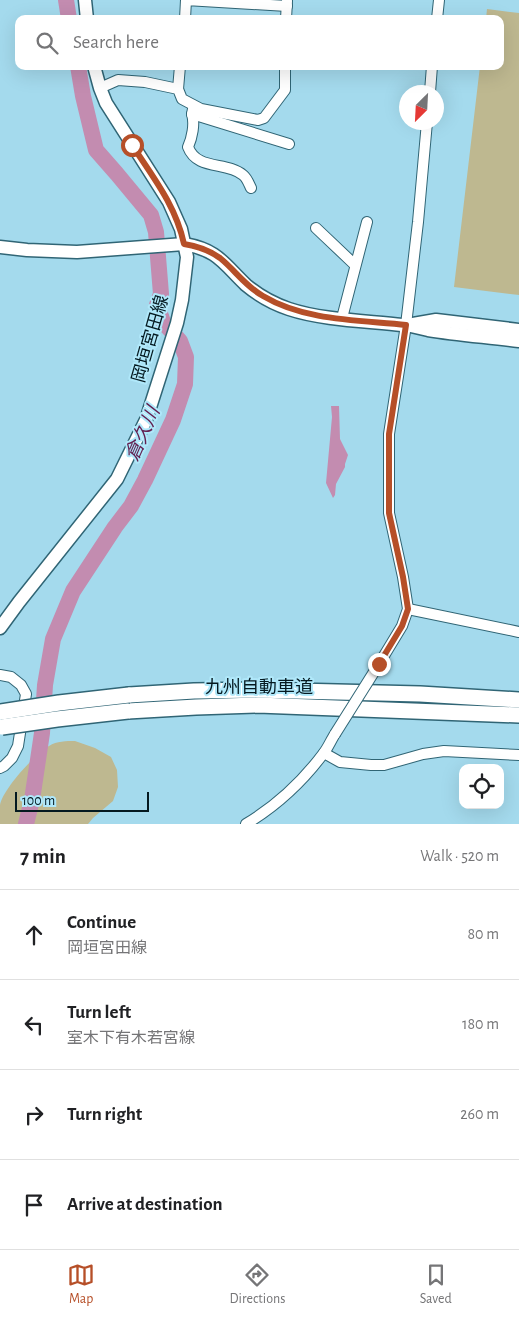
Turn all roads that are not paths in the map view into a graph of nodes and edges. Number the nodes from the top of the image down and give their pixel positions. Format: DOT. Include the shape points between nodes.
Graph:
graph roads {
  1 [pos="85,0"];
  2 [pos="439,0"];
  3 [pos="287,3"];
  4 [pos="87,15"];
  5 [pos="185,15"];
  6 [pos="437,15"];
  7 [pos="95,70"];
  8 [pos="180,70"];
  9 [pos="285,70"];
  10 [pos="432,70"];
  11 [pos="431,85"];
  12 [pos="100,88"];
  13 [pos="178,89"];
  14 [pos="193,110"];
  15 [pos="426,130"];
  16 [pos="289,144"];
  17 [pos="251,188"];
  18 [pos="366,222"];
  19 [pos="316,228"];
  20 [pos="184,244"];
  21 [pos="0,247"];
  22 [pos="355,265"];
  23 [pos="342,318"];
  24 [pos="406,325"];
  25 [pos="519,330"];
  26 [pos="519,340"];
  27 [pos="408,609"];
  28 [pos="0,628"];
  29 [pos="519,632"];
  30 [pos="0,675"];
  31 [pos="519,691"];
  32 [pos="382,693"];
  33 [pos="519,700"];
  34 [pos="128,703"];
  35 [pos="416,711"];
  36 [pos="0,712"];
  37 [pos="519,715"];
  38 [pos="519,722"];
  39 [pos="1,728"];
  40 [pos="324,753"];
  41 [pos="519,755"];
  42 [pos="0,768"];
  43 [pos="246,824"];
  1 -- 4 [label="main road"];
  2 -- 6 [label="street"];
  3 -- 5 [label="street" via="186,0"];
  7 -- 12 [label="main road, 岡垣宮田線"];
  8 -- 13 [label="street"];
  9 -- 14 [label="street" via="285,90 264,118 258,120"];
  10 -- 11 [label="street"];
  12 -- 13 [label="street" via="118,80"];
  12 -- 20 [label="main road, 岡垣宮田線" via="114,116 169,202"];
  13 -- 14 [label="street" via="182,99"];
  14 -- 16 [label="street"];
  14 -- 17 [label="street" via="190,153 206,164 242,174"];
  15 -- 24 [label="street"];
  18 -- 22 [label="street"];
  19 -- 22 [label="street"];
  20 -- 21 [label="main road" via="77,252"];
  20 -- 23 [label="main road" via="197,246 220,258 248,286 278,304 301,312"];
  20 -- 28 [label="main road, 岡垣宮田線" via="187,257 182,300 146,420 117,479"];
  22 -- 23 [label="street"];
  23 -- 24 [label="main road"];
  24 -- 25 [label="main road" via="436,320"];
  24 -- 26 [label="main road"];
  24 -- 27 [label="street" via="389,434 389,513"];
  27 -- 29 [label="street"];
  27 -- 40 [label="street, bridge" via="402,626"];
  30 -- 42 [label="street" via="11,677 26,694 18,746 12,758"];
  31 -- 32 [label="highway"];
  32 -- 33 [label="highway, 九州自動車道"];
  32 -- 34 [label="highway, 九州自動車道" via="194,691"];
  34 -- 35 [label="highway, 九州自動車道"];
  34 -- 36 [label="highway, 九州自動車道, bridge" via="59,703"];
  34 -- 39 [label="highway, 九州自動車道, bridge"];
  35 -- 37 [label="highway, 九州自動車道"];
  35 -- 38 [label="highway"];
  40 -- 41 [label="street" via="340,762 357,765 384,765 444,751"];
  40 -- 43 [label="street" via="288,794"];
}
